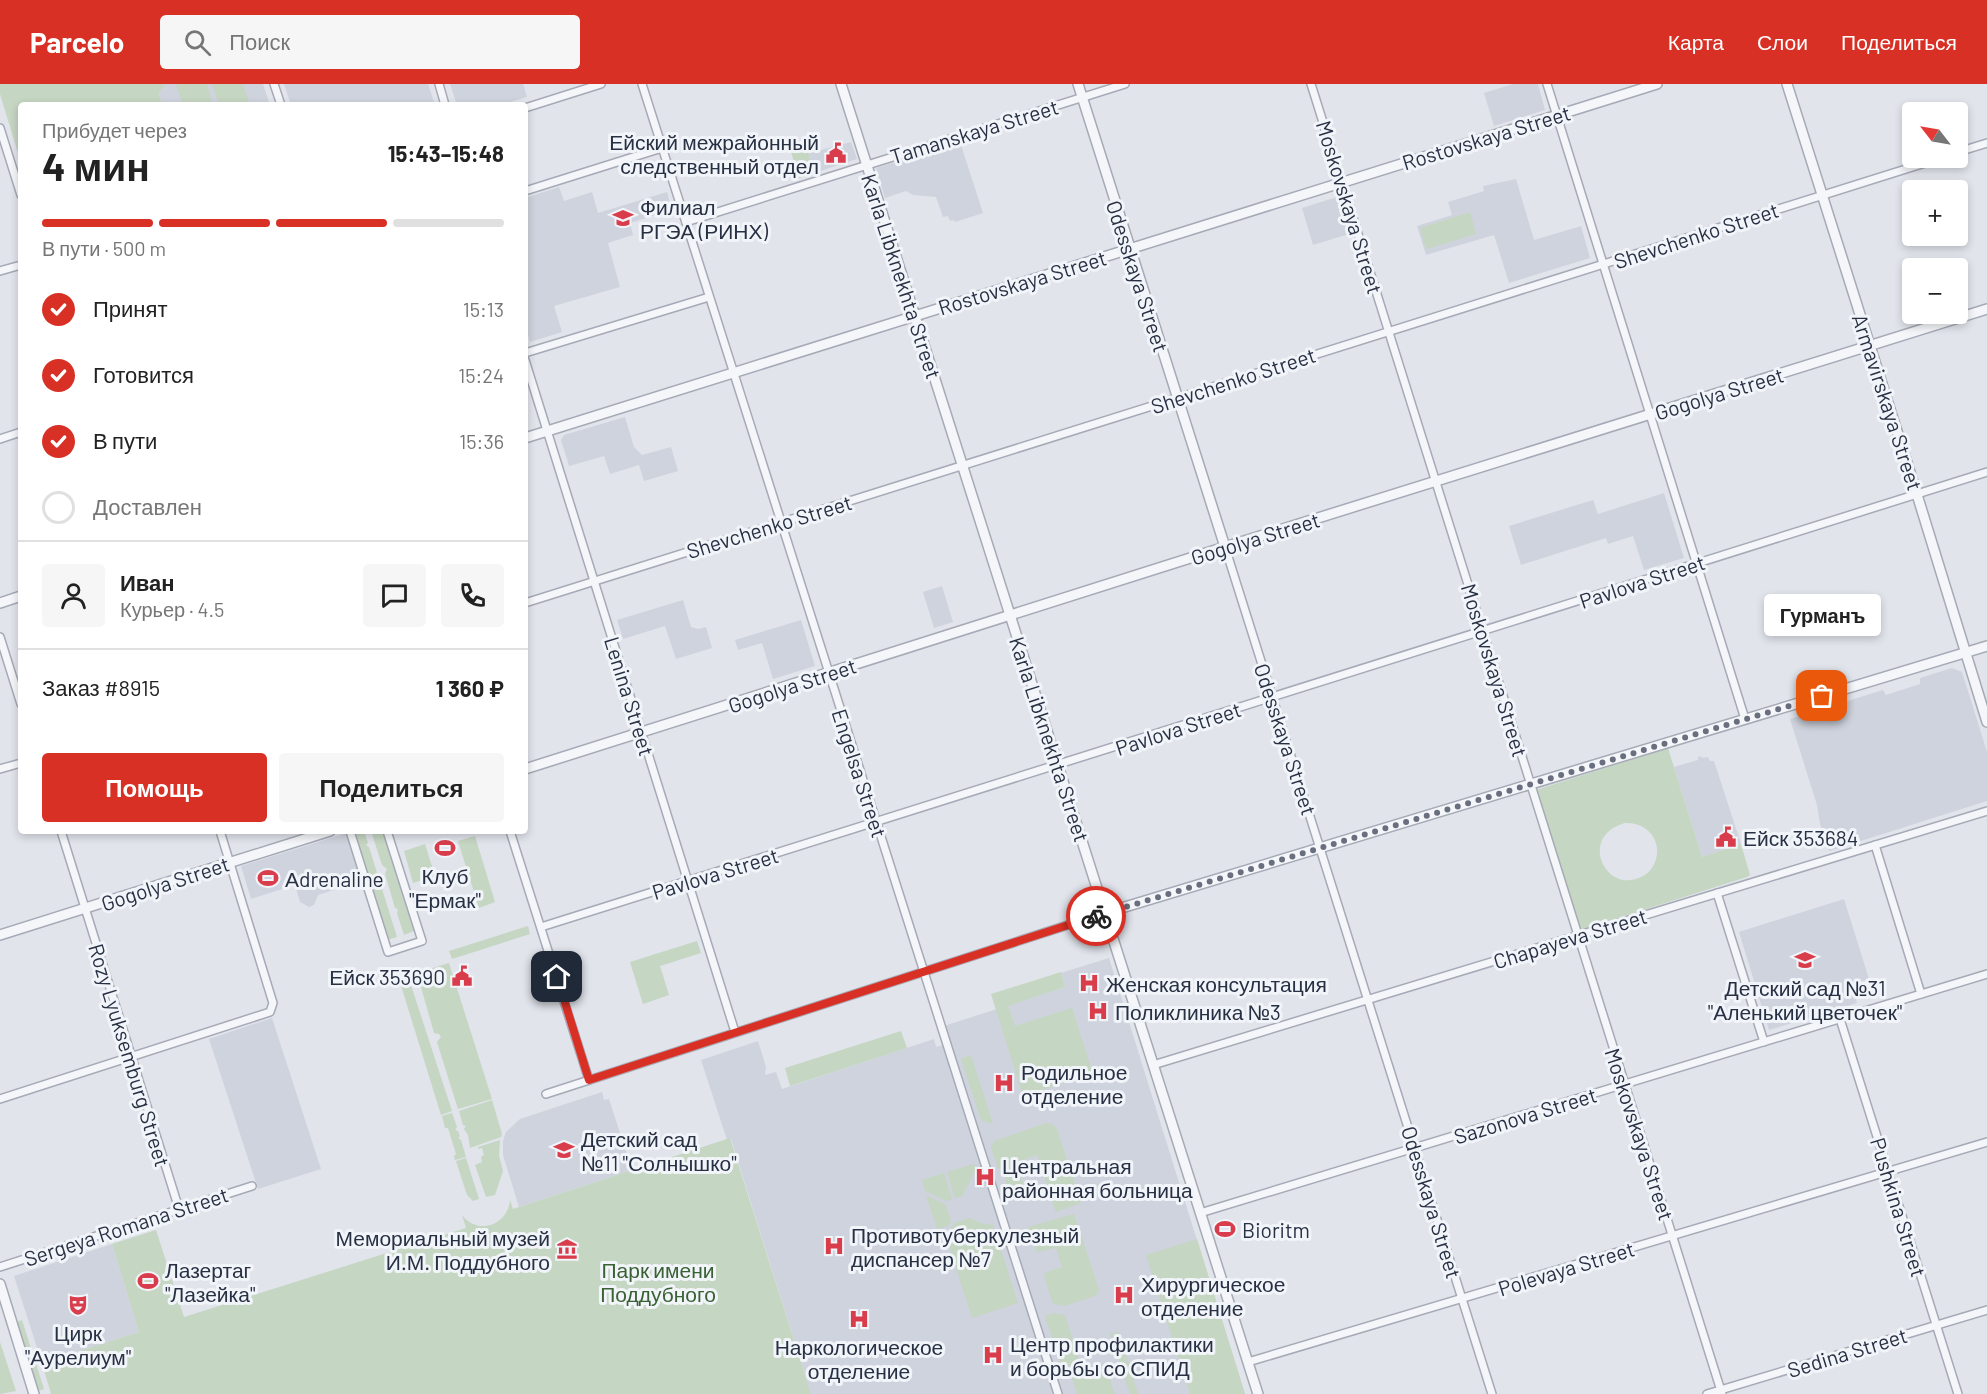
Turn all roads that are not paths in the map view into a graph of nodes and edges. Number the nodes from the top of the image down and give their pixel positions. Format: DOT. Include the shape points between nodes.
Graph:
graph roads {
  1 [pos="274,84"];
  2 [pos="439,84"];
  3 [pos="601,84"];
  4 [pos="642,84"];
  5 [pos="842,84"];
  6 [pos="1078,84"];
  7 [pos="1125,84"];
  8 [pos="1311,84"];
  9 [pos="1547,84"];
  10 [pos="1657,84"];
  11 [pos="1787,84"];
  12 [pos="1082,98"];
  13 [pos="280,102"];
  14 [pos="444,102"];
  15 [pos="528,107"];
  16 [pos="1557,115"];
  17 [pos="0,128"];
  18 [pos="1987,143"];
  19 [pos="662,148"];
  20 [pos="1968,149"];
  21 [pos="867,165"];
  22 [pos="1908,168"];
  23 [pos="1342,182"];
  24 [pos="18,185"];
  25 [pos="528,190"];
  26 [pos="1822,194"];
  27 [pos="686,222"];
  28 [pos="1130,248"];
  29 [pos="1604,265"];
  30 [pos="18,266"];
  31 [pos="0,271"];
  32 [pos="709,297"];
  33 [pos="1987,309"];
  34 [pos="915,315"];
  35 [pos="1389,331"];
  36 [pos="1870,346"];
  37 [pos="528,352"];
  38 [pos="528,370"];
  39 [pos="733,372"];
  40 [pos="1178,398"];
  41 [pos="1650,415"];
  42 [pos="547,431"];
  43 [pos="18,433"];
  44 [pos="528,437"];
  45 [pos="0,439"];
  46 [pos="963,465"];
  47 [pos="1987,472"];
  48 [pos="1436,482"];
  49 [pos="1917,494"];
  50 [pos="780,522"];
  51 [pos="1225,547"];
  52 [pos="1697,564"];
  53 [pos="594,581"];
  54 [pos="18,597"];
  55 [pos="528,602"];
  56 [pos="0,603"];
  57 [pos="1011,616"];
  58 [pos="1483,631"];
  59 [pos="0,637"];
  60 [pos="1987,646"];
  61 [pos="1966,653"];
  62 [pos="828,674"];
  63 [pos="18,694"];
  64 [pos="1273,698"];
  65 [pos="1745,719"];
  66 [pos="1987,722"];
  67 [pos="641,733"];
  68 [pos="18,764"];
  69 [pos="1058,766"];
  70 [pos="528,768"];
  71 [pos="0,769"];
  72 [pos="1531,784"];
  73 [pos="1987,811"];
  74 [pos="876,823"];
  75 [pos="62,834"];
  76 [pos="221,834"];
  77 [pos="320,834"];
  78 [pos="351,834"];
  79 [pos="388,834"];
  80 [pos="511,834"];
  81 [pos="1875,845"];
  82 [pos="1321,848"];
  83 [pos="230,862"];
  84 [pos="688,882"];
  85 [pos="1717,893"];
  86 [pos="85,908"];
  87 [pos="1105,913"];
  88 [pos="541,927"];
  89 [pos="0,935"];
  90 [pos="1579,936"];
  91 [pos="923,972"];
  92 [pos="1987,974"];
  93 [pos="1922,994"];
  94 [pos="1368,999"];
  95 [pos="1840,1019"];
  96 [pos="735,1032"];
  97 [pos="1764,1042"];
  98 [pos="131,1057"];
  99 [pos="1153,1065"];
  100 [pos="589,1080"];
  101 [pos="1624,1084"];
  102 [pos="546,1094"];
  103 [pos="0,1099"];
  104 [pos="1987,1142"];
  105 [pos="1415,1148"];
  106 [pos="1888,1172"];
  107 [pos="252,1186"];
  108 [pos="179,1209"];
  109 [pos="1200,1213"];
  110 [pos="1673,1236"];
  111 [pos="0,1267"];
  112 [pos="0,1284"];
  113 [pos="1462,1299"];
  114 [pos="1987,1310"];
  115 [pos="1936,1326"];
  116 [pos="1248,1362"];
  117 [pos="1721,1392"];
  118 [pos="34,1394"];
  119 [pos="1058,1394"];
  120 [pos="1258,1394"];
  121 [pos="1492,1394"];
  122 [pos="1707,1394"];
  123 [pos="1958,1394"];
  1 -- 13 [label="street"];
  2 -- 14 [label="street"];
  3 -- 15 [label="street"];
  4 -- 19 [label="street, Engelsa Street"];
  5 -- 21 [label="street, Karla Libknekhta Street"];
  6 -- 12 [label="street, Odesskaya Street"];
  7 -- 12 [label="street, Tamanskaya Street"];
  8 -- 23 [label="street, Moskovskaya Street"];
  9 -- 16 [label="street"];
  10 -- 16 [label="street, Rostovskaya Street"];
  11 -- 26 [label="street, Armavirskaya Street"];
  12 -- 21 [label="street, Tamanskaya Street"];
  12 -- 28 [label="street, Odesskaya Street"];
  16 -- 23 [label="street, Rostovskaya Street"];
  16 -- 29 [label="street"];
  17 -- 24 [label="street"];
  18 -- 20 [label="street"];
  19 -- 25 [label="street"];
  19 -- 27 [label="street, Engelsa Street"];
  21 -- 27 [label="street, Tamanskaya Street"];
  21 -- 34 [label="street, Karla Libknekhta Street"];
  22 -- 26 [label="street, Shevchenko Street"];
  23 -- 28 [label="street, Rostovskaya Street"];
  23 -- 35 [label="street, Moskovskaya Street"];
  26 -- 29 [label="street, Shevchenko Street"];
  26 -- 36 [label="street, Armavirskaya Street"];
  27 -- 32 [label="street, Engelsa Street"];
  28 -- 34 [label="street, Rostovskaya Street"];
  28 -- 40 [label="street, Odesskaya Street"];
  29 -- 35 [label="street, Shevchenko Street"];
  29 -- 41 [label="street"];
  30 -- 31 [label="street"];
  32 -- 37 [label="street"];
  32 -- 39 [label="street, Engelsa Street"];
  33 -- 36 [label="street, Gogolya Street"];
  34 -- 39 [label="street, Rostovskaya Street"];
  34 -- 46 [label="street, Karla Libknekhta Street"];
  35 -- 40 [label="street, Shevchenko Street"];
  35 -- 48 [label="street, Moskovskaya Street"];
  36 -- 41 [label="street, Gogolya Street"];
  36 -- 49 [label="street, Armavirskaya Street"];
  38 -- 42 [label="street, Lenina Street"];
  39 -- 42 [label="street, Rostovskaya Street"];
  39 -- 50 [label="street, Engelsa Street"];
  40 -- 46 [label="street, Shevchenko Street"];
  40 -- 51 [label="street, Odesskaya Street"];
  41 -- 48 [label="street, Gogolya Street"];
  41 -- 52 [label="street"];
  42 -- 44 [label="street, Rostovskaya Street"];
  42 -- 53 [label="street, Lenina Street"];
  43 -- 45 [label="street"];
  46 -- 50 [label="street, Shevchenko Street"];
  46 -- 57 [label="street, Karla Libknekhta Street"];
  47 -- 49 [label="street, Pavlova Street"];
  48 -- 51 [label="street, Gogolya Street"];
  48 -- 58 [label="street, Moskovskaya Street"];
  49 -- 52 [label="street, Pavlova Street"];
  49 -- 61 [label="street, Armavirskaya Street"];
  50 -- 53 [label="street, Shevchenko Street"];
  50 -- 62 [label="street, Engelsa Street"];
  51 -- 57 [label="street, Gogolya Street"];
  51 -- 64 [label="street, Odesskaya Street"];
  52 -- 58 [label="street, Pavlova Street"];
  52 -- 65 [label="street"];
  53 -- 55 [label="street, Shevchenko Street"];
  53 -- 67 [label="street, Lenina Street"];
  54 -- 56 [label="street"];
  57 -- 62 [label="street, Gogolya Street"];
  57 -- 69 [label="street, Karla Libknekhta Street"];
  58 -- 64 [label="street, Pavlova Street"];
  58 -- 72 [label="street, Moskovskaya Street"];
  59 -- 63 [label="street"];
  60 -- 61 [label="street"];
  61 -- 65 [label="street"];
  61 -- 66 [label="street, Armavirskaya Street"];
  62 -- 67 [label="street, Gogolya Street"];
  62 -- 74 [label="street, Engelsa Street"];
  64 -- 69 [label="street, Pavlova Street"];
  64 -- 82 [label="street, Odesskaya Street"];
  65 -- 72 [label="street"];
  67 -- 70 [label="street, Gogolya Street"];
  67 -- 84 [label="street, Lenina Street"];
  68 -- 71 [label="street"];
  69 -- 74 [label="street, Pavlova Street"];
  69 -- 87 [label="street, Karla Libknekhta Street"];
  72 -- 82 [label="street"];
  72 -- 90 [label="street, Moskovskaya Street"];
  73 -- 81 [label="street, Chapayeva Street"];
  74 -- 84 [label="street, Pavlova Street"];
  74 -- 91 [label="street, Engelsa Street"];
  75 -- 86 [label="street, Rozy Lyuksemburg Street"];
  76 -- 83 [label="street"];
  77 -- 83 [label="street, Gogolya Street"];
  78 -- 79 [label="street" via="388,952 422,941"];
  80 -- 88 [label="street"];
  81 -- 85 [label="street, Chapayeva Street"];
  81 -- 93 [label="street"];
  82 -- 87 [label="street"];
  82 -- 94 [label="street, Odesskaya Street"];
  83 -- 86 [label="street, Gogolya Street"];
  83 -- 98 [label="street" via="272,1009"];
  84 -- 88 [label="street, Pavlova Street"];
  84 -- 96 [label="street, Lenina Street"];
  85 -- 90 [label="street, Chapayeva Street"];
  85 -- 97 [label="street"];
  86 -- 89 [label="street, Gogolya Street"];
  86 -- 98 [label="street, Rozy Lyuksemburg Street"];
  87 -- 91 [label="street"];
  87 -- 99 [label="street, Karla Libknekhta Street"];
  88 -- 100 [label="street"];
  90 -- 94 [label="street, Chapayeva Street"];
  90 -- 101 [label="street, Moskovskaya Street"];
  91 -- 96 [label="street"];
  91 -- 119 [label="street, Engelsa Street"];
  92 -- 93 [label="street, Sazonova Street"];
  93 -- 95 [label="street, Sazonova Street"];
  94 -- 99 [label="street, Chapayeva Street"];
  94 -- 105 [label="street, Odesskaya Street"];
  95 -- 97 [label="street, Sazonova Street"];
  95 -- 106 [label="street, Pushkina Street"];
  96 -- 100 [label="street"];
  97 -- 101 [label="street, Sazonova Street"];
  98 -- 103 [label="street"];
  98 -- 108 [label="street, Rozy Lyuksemburg Street"];
  99 -- 109 [label="street, Karla Libknekhta Street"];
  100 -- 102 [label="street"];
  101 -- 105 [label="street, Sazonova Street"];
  101 -- 110 [label="street, Moskovskaya Street"];
  104 -- 106 [label="street, Polevaya Street"];
  105 -- 109 [label="street, Sazonova Street"];
  105 -- 113 [label="street, Odesskaya Street"];
  106 -- 110 [label="street, Polevaya Street"];
  106 -- 115 [label="street, Pushkina Street"];
  107 -- 108 [label="street, Sergeya Romana Street"];
  108 -- 111 [label="street, Sergeya Romana Street"];
  109 -- 116 [label="street, Karla Libknekhta Street"];
  110 -- 113 [label="street, Polevaya Street"];
  110 -- 117 [label="street, Moskovskaya Street"];
  112 -- 118 [label="street"];
  113 -- 116 [label="street, Polevaya Street"];
  113 -- 121 [label="street, Odesskaya Street"];
  114 -- 115 [label="street, Sedina Street"];
  115 -- 117 [label="street, Sedina Street"];
  115 -- 123 [label="street, Pushkina Street"];
  116 -- 120 [label="street, Karla Libknekhta Street"];
  117 -- 122 [label="street, Sedina Street"];
}
